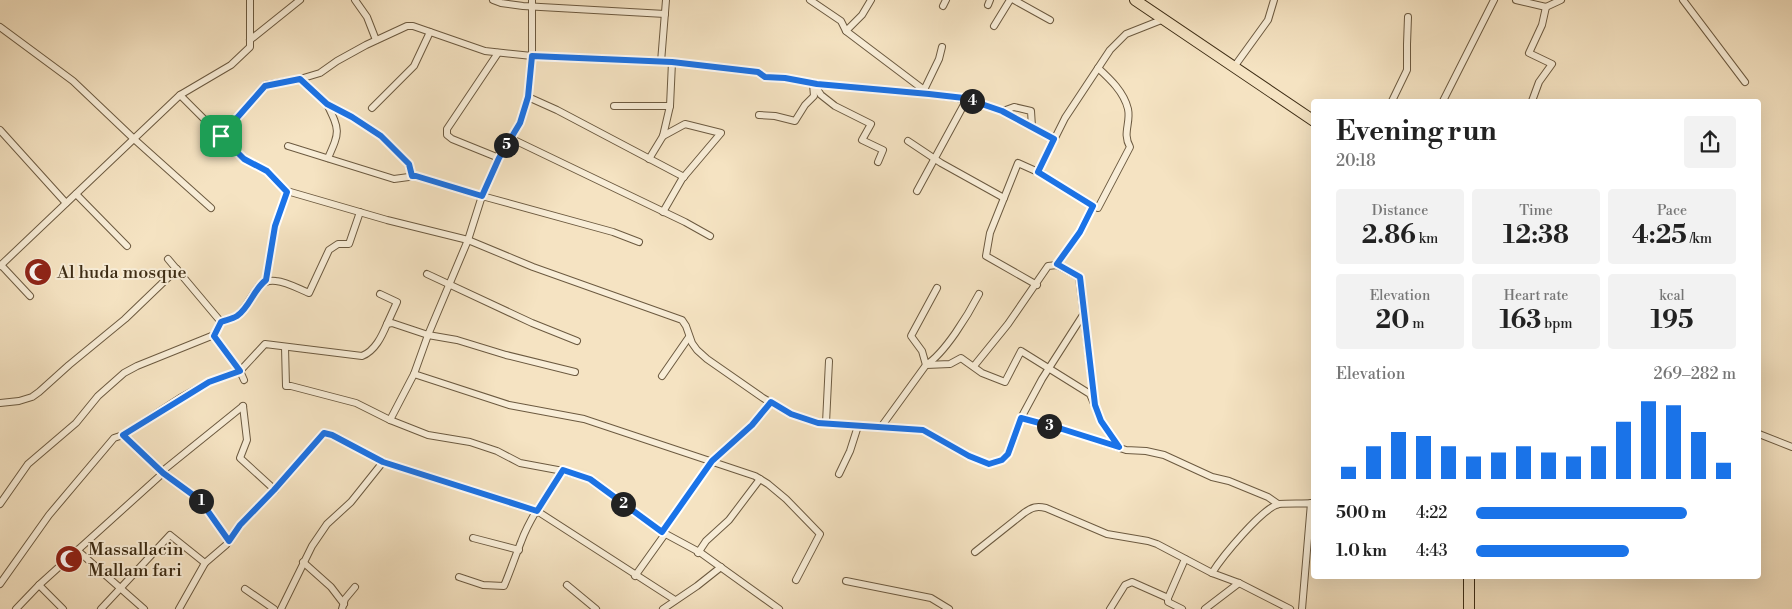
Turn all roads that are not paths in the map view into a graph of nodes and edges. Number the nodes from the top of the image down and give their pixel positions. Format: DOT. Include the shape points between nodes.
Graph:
graph roads {
  1 [pos="250,0"];
  2 [pos="300,0"];
  3 [pos="355,0"];
  4 [pos="493,0"];
  5 [pos="666,0"];
  6 [pos="810,0"];
  7 [pos="871,0"];
  8 [pos="1010,0"];
  9 [pos="1014,0"];
  10 [pos="1135,0"];
  11 [pos="1274,0"];
  12 [pos="1494,0"];
  13 [pos="1516,0"];
  14 [pos="1561,0"];
  15 [pos="1682,0"];
  16 [pos="532,3"];
  17 [pos="1546,7"];
  18 [pos="664,14"];
  19 [pos="1408,17"];
  20 [pos="1164,19"];
  21 [pos="1050,20"];
  22 [pos="994,26"];
  23 [pos="0,27"];
  24 [pos="846,31"];
  25 [pos="430,32"];
  26 [pos="250,40"];
  27 [pos="376,40"];
  28 [pos="942,47"];
  29 [pos="498,53"];
  30 [pos="532,56"];
  31 [pos="661,62"];
  32 [pos="672,62"];
  33 [pos="1234,67"];
  34 [pos="1098,68"];
  35 [pos="300,79"];
  36 [pos="1744,82"];
  37 [pos="813,83"];
  38 [pos="926,92"];
  39 [pos="180,95"];
  40 [pos="528,97"];
  41 [pos="966,99"];
  42 [pos="1393,99"];
  43 [pos="1443,99"];
  44 [pos="1533,99"];
  45 [pos="327,104"];
  46 [pos="614,106"];
  47 [pos="670,106"];
  48 [pos="372,108"];
  49 [pos="1002,111"];
  50 [pos="759,115"];
  51 [pos="1311,119"];
  52 [pos="1032,127"];
  53 [pos="0,130"];
  54 [pos="221,136"];
  55 [pos="663,136"];
  56 [pos="510,138"];
  57 [pos="134,139"];
  58 [pos="1054,139"];
  59 [pos="908,141"];
  60 [pos="288,146"];
  61 [pos="328,158"];
  62 [pos="499,158"];
  63 [pos="649,158"];
  64 [pos="935,159"];
  65 [pos="878,162"];
  66 [pos="1038,172"];
  67 [pos="412,176"];
  68 [pos="684,177"];
  69 [pos="917,190"];
  70 [pos="287,192"];
  71 [pos="76,194"];
  72 [pos="482,196"];
  73 [pos="1004,198"];
  74 [pos="66,203"];
  75 [pos="1093,206"];
  76 [pos="211,208"];
  77 [pos="360,212"];
  78 [pos="663,212"];
  79 [pos="710,236"];
  80 [pos="468,240"];
  81 [pos="640,242"];
  82 [pos="127,246"];
  83 [pos="168,259"];
  84 [pos="1057,264"];
  85 [pos="0,265"];
  86 [pos="177,269"];
  87 [pos="427,274"];
  88 [pos="266,280"];
  89 [pos="449,285"];
  90 [pos="1037,285"];
  91 [pos="937,288"];
  92 [pos="380,294"];
  93 [pos="980,294"];
  94 [pos="30,296"];
  95 [pos="1084,314"];
  96 [pos="221,322"];
  97 [pos="387,324"];
  98 [pos="428,335"];
  99 [pos="214,336"];
  100 [pos="689,336"];
  101 [pos="578,340"];
  102 [pos="285,346"];
  103 [pos="829,361"];
  104 [pos="926,365"];
  105 [pos="974,366"];
  106 [pos="1049,369"];
  107 [pos="240,371"];
  108 [pos="575,372"];
  109 [pos="414,374"];
  110 [pos="662,376"];
  111 [pos="244,380"];
  112 [pos="771,402"];
  113 [pos="0,403"];
  114 [pos="1095,405"];
  115 [pos="1021,418"];
  116 [pos="390,420"];
  117 [pos="826,423"];
  118 [pos="858,426"];
  119 [pos="881,427"];
  120 [pos="123,435"];
  121 [pos="1761,435"];
  122 [pos="1119,447"];
  123 [pos="1792,447"];
  124 [pos="712,461"];
  125 [pos="383,462"];
  126 [pos="563,470"];
  127 [pos="163,473"];
  128 [pos="839,474"];
  129 [pos="760,479"];
  130 [pos="274,490"];
  131 [pos="1311,503"];
  132 [pos="0,504"];
  133 [pos="1278,504"];
  134 [pos="537,511"];
  135 [pos="1311,514"];
  136 [pos="663,533"];
  137 [pos="473,538"];
  138 [pos="229,541"];
  139 [pos="77,550"];
  140 [pos="519,550"];
  141 [pos="975,552"];
  142 [pos="698,553"];
  143 [pos="1185,559"];
  144 [pos="205,562"];
  145 [pos="304,562"];
  146 [pos="721,567"];
  147 [pos="1212,573"];
  148 [pos="636,576"];
  149 [pos="459,577"];
  150 [pos="1469,579"];
  151 [pos="796,580"];
  152 [pos="846,581"];
  153 [pos="0,584"];
  154 [pos="1239,584"];
  155 [pos="39,585"];
  156 [pos="567,585"];
  157 [pos="120,586"];
  158 [pos="355,587"];
  159 [pos="245,589"];
  160 [pos="1168,598"];
  161 [pos="675,600"];
  162 [pos="343,606"];
  163 [pos="16,609"];
  164 [pos="63,609"];
  165 [pos="101,609"];
  166 [pos="144,609"];
  167 [pos="179,609"];
  168 [pos="274,609"];
  169 [pos="281,609"];
  170 [pos="596,609"];
  171 [pos="664,609"];
  172 [pos="779,609"];
  173 [pos="949,609"];
  174 [pos="1110,609"];
  175 [pos="1182,609"];
  176 [pos="1205,609"];
  177 [pos="1290,609"];
  178 [pos="1302,609"];
  179 [pos="1468,609"];
  1 -- 26 [label="street"];
  2 -- 26 [label="street"];
  3 -- 27 [label="street" via="367,17"];
  4 -- 16 [label="street"];
  5 -- 18 [label="street"];
  6 -- 24 [label="street" via="842,21"];
  7 -- 24 [label="street"];
  8 -- 22 [label="street"];
  9 -- 21 [label="street"];
  10 -- 20 [label="main road"];
  11 -- 33 [label="street" via="1268,20"];
  12 -- 43 [label="street"];
  13 -- 17 [label="street"];
  14 -- 17 [label="street"];
  15 -- 36 [label="street"];
  16 -- 18 [label="street"];
  16 -- 30 [label="street"];
  17 -- 44 [label="street" via="1529,53 1552,64 1539,82"];
  18 -- 31 [label="street"];
  19 -- 42 [label="street" via="1407,70"];
  20 -- 33 [label="main road"];
  20 -- 34 [label="street" via="1126,34"];
  23 -- 57 [label="street" via="74,81"];
  24 -- 38 [label="street"];
  25 -- 27 [label="street" via="407,26"];
  25 -- 29 [label="street"];
  25 -- 48 [label="street" via="414,66"];
  26 -- 39 [label="street" via="250,47 231,65"];
  27 -- 35 [label="street" via="320,73"];
  28 -- 38 [label="street"];
  29 -- 30 [label="street"];
  29 -- 62 [label="street" via="447,129 447,135"];
  30 -- 31 [label="street"];
  30 -- 40 [label="street"];
  31 -- 32 [label="street"];
  32 -- 37 [label="street" via="758,72 765,77"];
  32 -- 47 [label="street"];
  33 -- 51 [label="main road"];
  34 -- 58 [label="street"];
  34 -- 75 [label="street" via="1121,93 1128,110 1126,140 1130,147 1098,208"];
  35 -- 45 [label="street"];
  35 -- 54 [label="street" via="265,86"];
  37 -- 38 [label="street"];
  37 -- 50 [label="street" via="814,96 796,121"];
  37 -- 65 [label="street" via="821,95 835,106 871,124 862,140 884,150"];
  38 -- 41 [label="street"];
  39 -- 54 [label="street"];
  39 -- 57 [label="street"];
  40 -- 56 [label="street" via="520,123"];
  40 -- 63 [label="street"];
  41 -- 49 [label="street"];
  41 -- 64 [label="street"];
  45 -- 61 [label="street" via="338,126 338,136"];
  45 -- 67 [label="street" via="381,136 409,164"];
  46 -- 47 [label="street"];
  47 -- 55 [label="street"];
  49 -- 52 [label="street"];
  49 -- 52 [label="street" via="1014,107 1031,111"];
  52 -- 58 [label="street"];
  53 -- 74 [label="street"];
  54 -- 70 [label="street" via="244,159 267,171"];
  55 -- 63 [label="street"];
  55 -- 68 [label="street" via="684,124 721,133"];
  56 -- 62 [label="street"];
  56 -- 78 [label="street"];
  57 -- 71 [label="street"];
  57 -- 76 [label="street"];
  58 -- 66 [label="street"];
  59 -- 64 [label="street"];
  60 -- 61 [label="street"];
  61 -- 67 [label="street" via="394,179"];
  62 -- 72 [label="street"];
  63 -- 68 [label="street"];
  64 -- 69 [label="street"];
  64 -- 73 [label="street"];
  66 -- 73 [label="street" via="1018,163"];
  66 -- 75 [label="street"];
  67 -- 72 [label="street"];
  68 -- 78 [label="street"];
  70 -- 77 [label="street"];
  70 -- 88 [label="street" via="275,226"];
  71 -- 74 [label="street"];
  71 -- 82 [label="street"];
  72 -- 80 [label="street"];
  72 -- 81 [label="street"];
  73 -- 90 [label="street" via="990,233 986,256"];
  74 -- 85 [label="street"];
  75 -- 84 [label="street" via="1080,232"];
  77 -- 80 [label="street"];
  77 -- 88 [label="street" via="349,244 338,244 330,250 309,293 278,281"];
  78 -- 79 [label="street"];
  80 -- 89 [label="street"];
  80 -- 100 [label="street" via="533,267 682,320"];
  83 -- 86 [label="street"];
  84 -- 90 [label="street" via="1048,266"];
  84 -- 95 [label="street" via="1080,277"];
  85 -- 94 [label="street"];
  86 -- 96 [label="street"];
  86 -- 113 [label="street" via="125,319 39,392 19,401"];
  87 -- 89 [label="street"];
  88 -- 96 [label="street" via="236,316"];
  89 -- 98 [label="street"];
  89 -- 101 [label="street"];
  90 -- 105 [label="street"];
  91 -- 104 [label="street" via="911,336 922,351"];
  92 -- 97 [label="street" via="397,302"];
  93 -- 104 [label="street" via="938,357"];
  95 -- 106 [label="street"];
  95 -- 114 [label="street"];
  96 -- 99 [label="street"];
  97 -- 98 [label="street"];
  97 -- 102 [label="street" via="382,337 367,355"];
  98 -- 108 [label="street"];
  98 -- 109 [label="street"];
  99 -- 107 [label="street"];
  99 -- 132 [label="street" via="124,373 98,396 76,423 28,464"];
  100 -- 110 [label="street"];
  100 -- 112 [label="street" via="707,359"];
  102 -- 107 [label="street" via="265,344"];
  102 -- 116 [label="street" via="286,386 356,403"];
  103 -- 117 [label="street"];
  104 -- 105 [label="street" via="950,364 962,358"];
  104 -- 119 [label="street"];
  105 -- 106 [label="street" via="982,373 1005,382 1021,351"];
  106 -- 114 [label="street" via="1090,394"];
  106 -- 115 [label="street"];
  107 -- 111 [label="street"];
  107 -- 120 [label="street" via="209,382"];
  109 -- 116 [label="street"];
  109 -- 124 [label="street" via="509,405 584,419"];
  112 -- 117 [label="street" via="791,414"];
  112 -- 124 [label="street" via="752,425"];
  114 -- 122 [label="street" via="1101,421"];
  115 -- 119 [label="street" via="1008,454 1002,460 989,464 923,430"];
  115 -- 122 [label="street"];
  116 -- 126 [label="street" via="428,435 470,442 520,463"];
  117 -- 118 [label="street"];
  118 -- 119 [label="street"];
  118 -- 128 [label="street"];
  120 -- 127 [label="street"];
  120 -- 153 [label="street" via="108,444 49,515"];
  121 -- 123 [label="street"];
  122 -- 133 [label="street" via="1164,455 1212,477 1229,480"];
  124 -- 129 [label="street"];
  124 -- 136 [label="street"];
  125 -- 130 [label="street" via="324,433"];
  125 -- 134 [label="street"];
  125 -- 145 [label="street" via="351,502 327,524"];
  126 -- 134 [label="street"];
  126 -- 136 [label="street" via="590,479"];
  127 -- 130 [label="street" via="243,406 247,440 240,458"];
  127 -- 138 [label="street" via="200,500"];
  127 -- 139 [label="street"];
  129 -- 142 [label="street" via="729,520"];
  129 -- 151 [label="street" via="786,499 820,534"];
  130 -- 138 [label="street"];
  131 -- 133 [label="street"];
  133 -- 147 [label="street" via="1246,531"];
  134 -- 140 [label="street"];
  134 -- 148 [label="street"];
  135 -- 178 [label="street"];
  136 -- 142 [label="street"];
  136 -- 148 [label="street"];
  137 -- 140 [label="street"];
  138 -- 144 [label="street"];
  139 -- 155 [label="street"];
  139 -- 157 [label="street"];
  140 -- 149 [label="street" via="504,586 484,585"];
  141 -- 143 [label="street" via="1024,513 1039,506 1107,534 1157,544"];
  142 -- 146 [label="street"];
  143 -- 147 [label="street"];
  143 -- 160 [label="street"];
  144 -- 157 [label="street" via="170,535"];
  144 -- 167 [label="street"];
  145 -- 162 [label="street" via="331,587"];
  145 -- 169 [label="street"];
  146 -- 161 [label="street"];
  146 -- 172 [label="street"];
  147 -- 154 [label="street"];
  148 -- 161 [label="street"];
  150 -- 179 [label="main road"];
  152 -- 173 [label="street" via="931,598"];
  154 -- 176 [label="street"];
  154 -- 177 [label="street"];
  155 -- 163 [label="street"];
  155 -- 164 [label="street"];
  156 -- 170 [label="street"];
  157 -- 165 [label="street"];
  157 -- 166 [label="street"];
  158 -- 162 [label="street"];
  159 -- 168 [label="street"];
  160 -- 174 [label="street" via="1132,582 1125,585"];
  160 -- 175 [label="street" via="1168,602"];
  161 -- 171 [label="street"];
}
